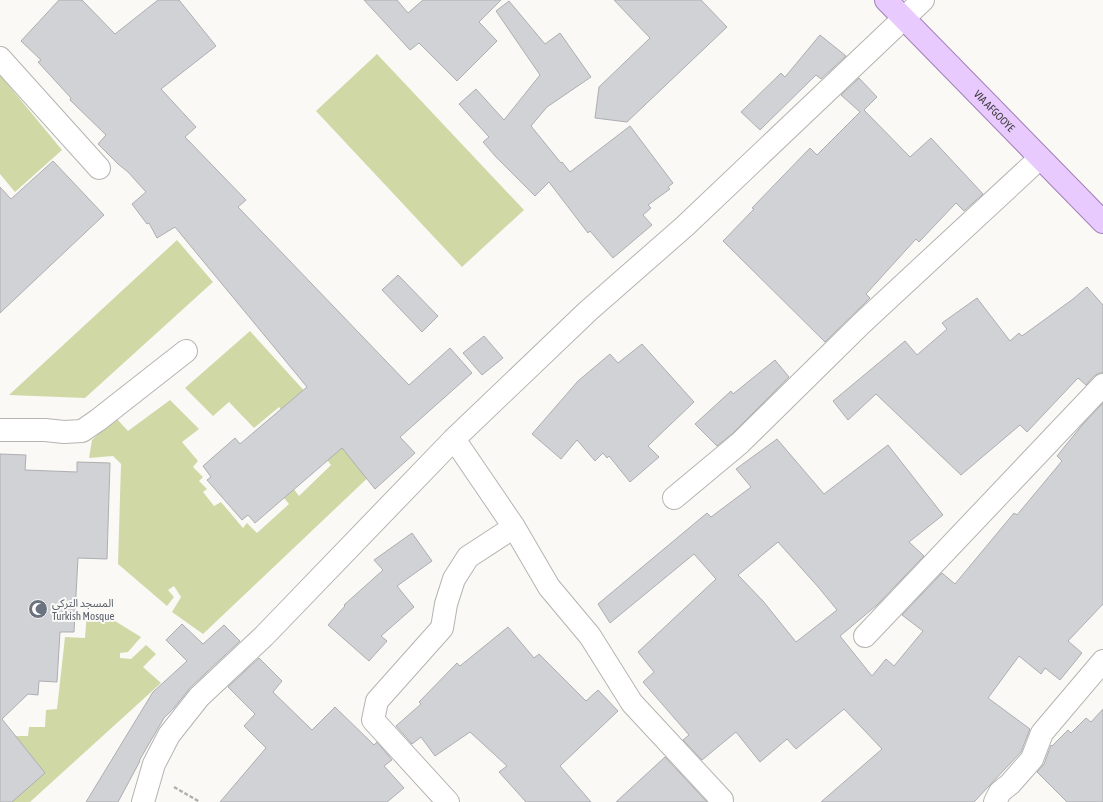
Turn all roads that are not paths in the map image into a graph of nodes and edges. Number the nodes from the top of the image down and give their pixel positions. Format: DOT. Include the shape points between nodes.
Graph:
graph roads {
  1 [pos="886,0"];
  2 [pos="923,0"];
  3 [pos="904,18"];
  4 [pos="0,58"];
  5 [pos="1040,158"];
  6 [pos="99,168"];
  7 [pos="1103,222"];
  8 [pos="186,350"];
  9 [pos="1103,385"];
  10 [pos="0,430"];
  11 [pos="454,440"];
  12 [pos="674,498"];
  13 [pos="514,527"];
  14 [pos="865,636"];
  15 [pos="1103,660"];
  16 [pos="722,800"];
  17 [pos="143,802"];
  18 [pos="448,802"];
  19 [pos="995,802"];
  1 -- 3 [label="main road, VIA AFGOOYE"];
  2 -- 3 [label="street"];
  3 -- 5 [label="main road, VIA AFGOOYE"];
  3 -- 11 [label="street"];
  4 -- 6 [label="street"];
  5 -- 7 [label="main road, VIA AFGOOYE"];
  5 -- 12 [label="street" via="862,323 740,443"];
  8 -- 10 [label="street" via="82,431"];
  9 -- 14 [label="street"];
  11 -- 13 [label="street"];
  11 -- 17 [label="street" via="264,636 199,697 169,736 154,764"];
  13 -- 16 [label="street" via="549,587 590,636 632,703"];
  13 -- 18 [label="street" via="468,557 454,579 442,628 377,701 373,720"];
  15 -- 19 [label="street" via="1042,734 1032,759 1000,792"];
}
